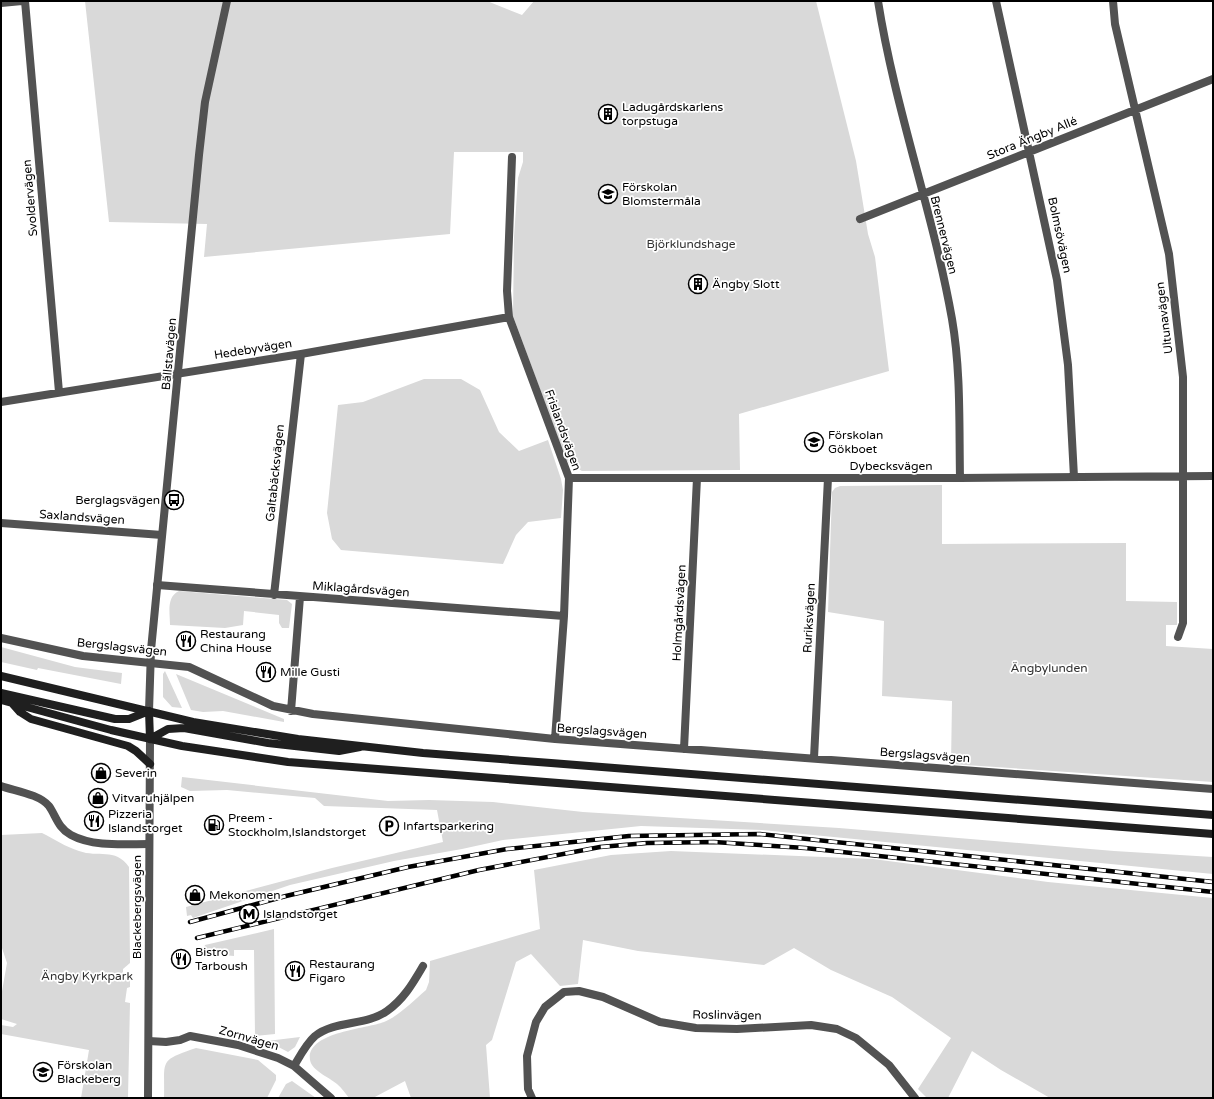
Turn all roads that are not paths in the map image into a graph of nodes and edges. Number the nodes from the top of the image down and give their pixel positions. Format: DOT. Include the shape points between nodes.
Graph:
graph roads {
  1 [pos="24,1"];
  2 [pos="227,1"];
  3 [pos="878,1"];
  4 [pos="996,1"];
  5 [pos="1113,1"];
  6 [pos="1,3"];
  7 [pos="1213,79"];
  8 [pos="1136,110"];
  9 [pos="1030,152"];
  10 [pos="512,157"];
  11 [pos="922,195"];
  12 [pos="860,219"];
  13 [pos="509,317"];
  14 [pos="301,354"];
  15 [pos="179,374"];
  16 [pos="58,392"];
  17 [pos="1,402"];
  18 [pos="1184,476"];
  19 [pos="1213,476"];
  20 [pos="1074,477"];
  21 [pos="568,478"];
  22 [pos="697,478"];
  23 [pos="828,478"];
  24 [pos="960,478"];
  25 [pos="1,523"];
  26 [pos="162,535"];
  27 [pos="157,585"];
  28 [pos="274,595"];
  29 [pos="300,597"];
  30 [pos="564,616"];
  31 [pos="1178,637"];
  32 [pos="1,638"];
  33 [pos="150,662"];
  34 [pos="1,676"];
  35 [pos="1,693"];
  36 [pos="1,700"];
  37 [pos="11,702"];
  38 [pos="149,711"];
  39 [pos="291,711"];
  40 [pos="150,739"];
  41 [pos="555,739"];
  42 [pos="364,746"];
  43 [pos="684,749"];
  44 [pos="814,758"];
  45 [pos="150,764"];
  46 [pos="1,786"];
  47 [pos="1213,789"];
  48 [pos="1213,815"];
  49 [pos="1213,834"];
  50 [pos="149,844"];
  51 [pos="423,966"];
  52 [pos="149,1041"];
  53 [pos="294,1066"];
  54 [pos="148,1098"];
  55 [pos="331,1098"];
  56 [pos="532,1098"];
  57 [pos="915,1098"];
  1 -- 6 [label="street"];
  1 -- 16 [label="street, Svoldervägen"];
  2 -- 15 [label="street, Bällstavägen" via="205,102"];
  3 -- 11 [label="street, Brennervägen" via="890,63"];
  4 -- 9 [label="street, Bolmsövägen"];
  5 -- 8 [label="street, Ultunavägen" via="1115,24"];
  7 -- 8 [label="street, Stora Ängby Allé"];
  8 -- 9 [label="street, Stora Ängby Allé"];
  8 -- 18 [label="street, Ultunavägen" via="1169,254 1183,377"];
  9 -- 11 [label="street, Stora Ängby Allé"];
  9 -- 20 [label="street, Bolmsövägen" via="1057,280 1068,365"];
  10 -- 13 [label="street, Frislandsvägen" via="507,291"];
  11 -- 12 [label="street, Stora Ängby Allé"];
  11 -- 24 [label="street, Brennervägen" via="952,320 958,370"];
  13 -- 14 [label="street, Hedebyvägen"];
  13 -- 21 [label="street, Frislandsvägen"];
  14 -- 15 [label="street, Hedebyvägen"];
  14 -- 28 [label="street, Galtabäcksvägen"];
  15 -- 16 [label="street, Hedebyvägen"];
  15 -- 26 [label="street, Bällstavägen"];
  16 -- 17 [label="street, Hedebyvägen"];
  18 -- 19 [label="street, Dybecksvägen"];
  18 -- 20 [label="street, Dybecksvägen"];
  18 -- 31 [label="street, Ultunavägen" via="1183,623"];
  20 -- 24 [label="street, Dybecksvägen"];
  21 -- 22 [label="street, Dybecksvägen"];
  21 -- 30 [label="street, Frislandsvägen"];
  22 -- 23 [label="street, Dybecksvägen"];
  22 -- 43 [label="street, Holmgårdsvägen"];
  23 -- 24 [label="street, Dybecksvägen"];
  23 -- 44 [label="street, Ruriksvägen"];
  25 -- 26 [label="street, Saxlandsvägen"];
  26 -- 27 [label="street, Bällstavägen"];
  27 -- 28 [label="street, Miklagårdsvägen"];
  27 -- 33 [label="street, Bällstavägen"];
  28 -- 29 [label="street, Miklagårdsvägen"];
  29 -- 30 [label="street, Miklagårdsvägen"];
  29 -- 39 [label="street"];
  30 -- 41 [label="street, Frislandsvägen"];
  32 -- 33 [label="street, Bergslagsvägen" via="83,656"];
  33 -- 38 [label="street, Bällstavägen"];
  33 -- 39 [label="street, Bergslagsvägen" via="189,667 273,706"];
  34 -- 38 [label="main road"];
  35 -- 38 [label="main road" via="115,719 129,719"];
  36 -- 37 [label="main road"];
  37 -- 40 [label="main road"];
  37 -- 45 [label="main road" via="31,719 128,746"];
  38 -- 40 [label="main road"];
  38 -- 42 [label="main road" via="194,722 298,739"];
  39 -- 41 [label="street, Bergslagsvägen"];
  40 -- 42 [label="main road" via="168,730 184,728 339,752"];
  40 -- 45 [label="street, Blackebergsvägen"];
  40 -- 49 [label="main road" via="288,762"];
  41 -- 43 [label="street, Bergslagsvägen"];
  42 -- 48 [label="main road" via="544,763"];
  43 -- 44 [label="street, Bergslagsvägen"];
  44 -- 47 [label="street, Bergslagsvägen"];
  45 -- 50 [label="street, Blackebergsvägen"];
  46 -- 50 [label="street" via="40,798 48,806 60,827 87,841"];
  50 -- 52 [label="street, Blackebergsvägen"];
  51 -- 53 [label="street" via="404,997 387,1012 377,1018 333,1028 316,1035 305,1047"];
  52 -- 53 [label="street, Zornvägen" via="166,1042 190,1036 238,1045"];
  52 -- 54 [label="street, Blackebergsvägen"];
  53 -- 55 [label="street, Zornvägen"];
  56 -- 57 [label="street, Roslinvägen" via="528,1089 527,1056 536,1022 545,1007 564,992 579,991 603,997 660,1022 696,1028 737,1029 811,1025 837,1029 856,1038 889,1065"];
}
